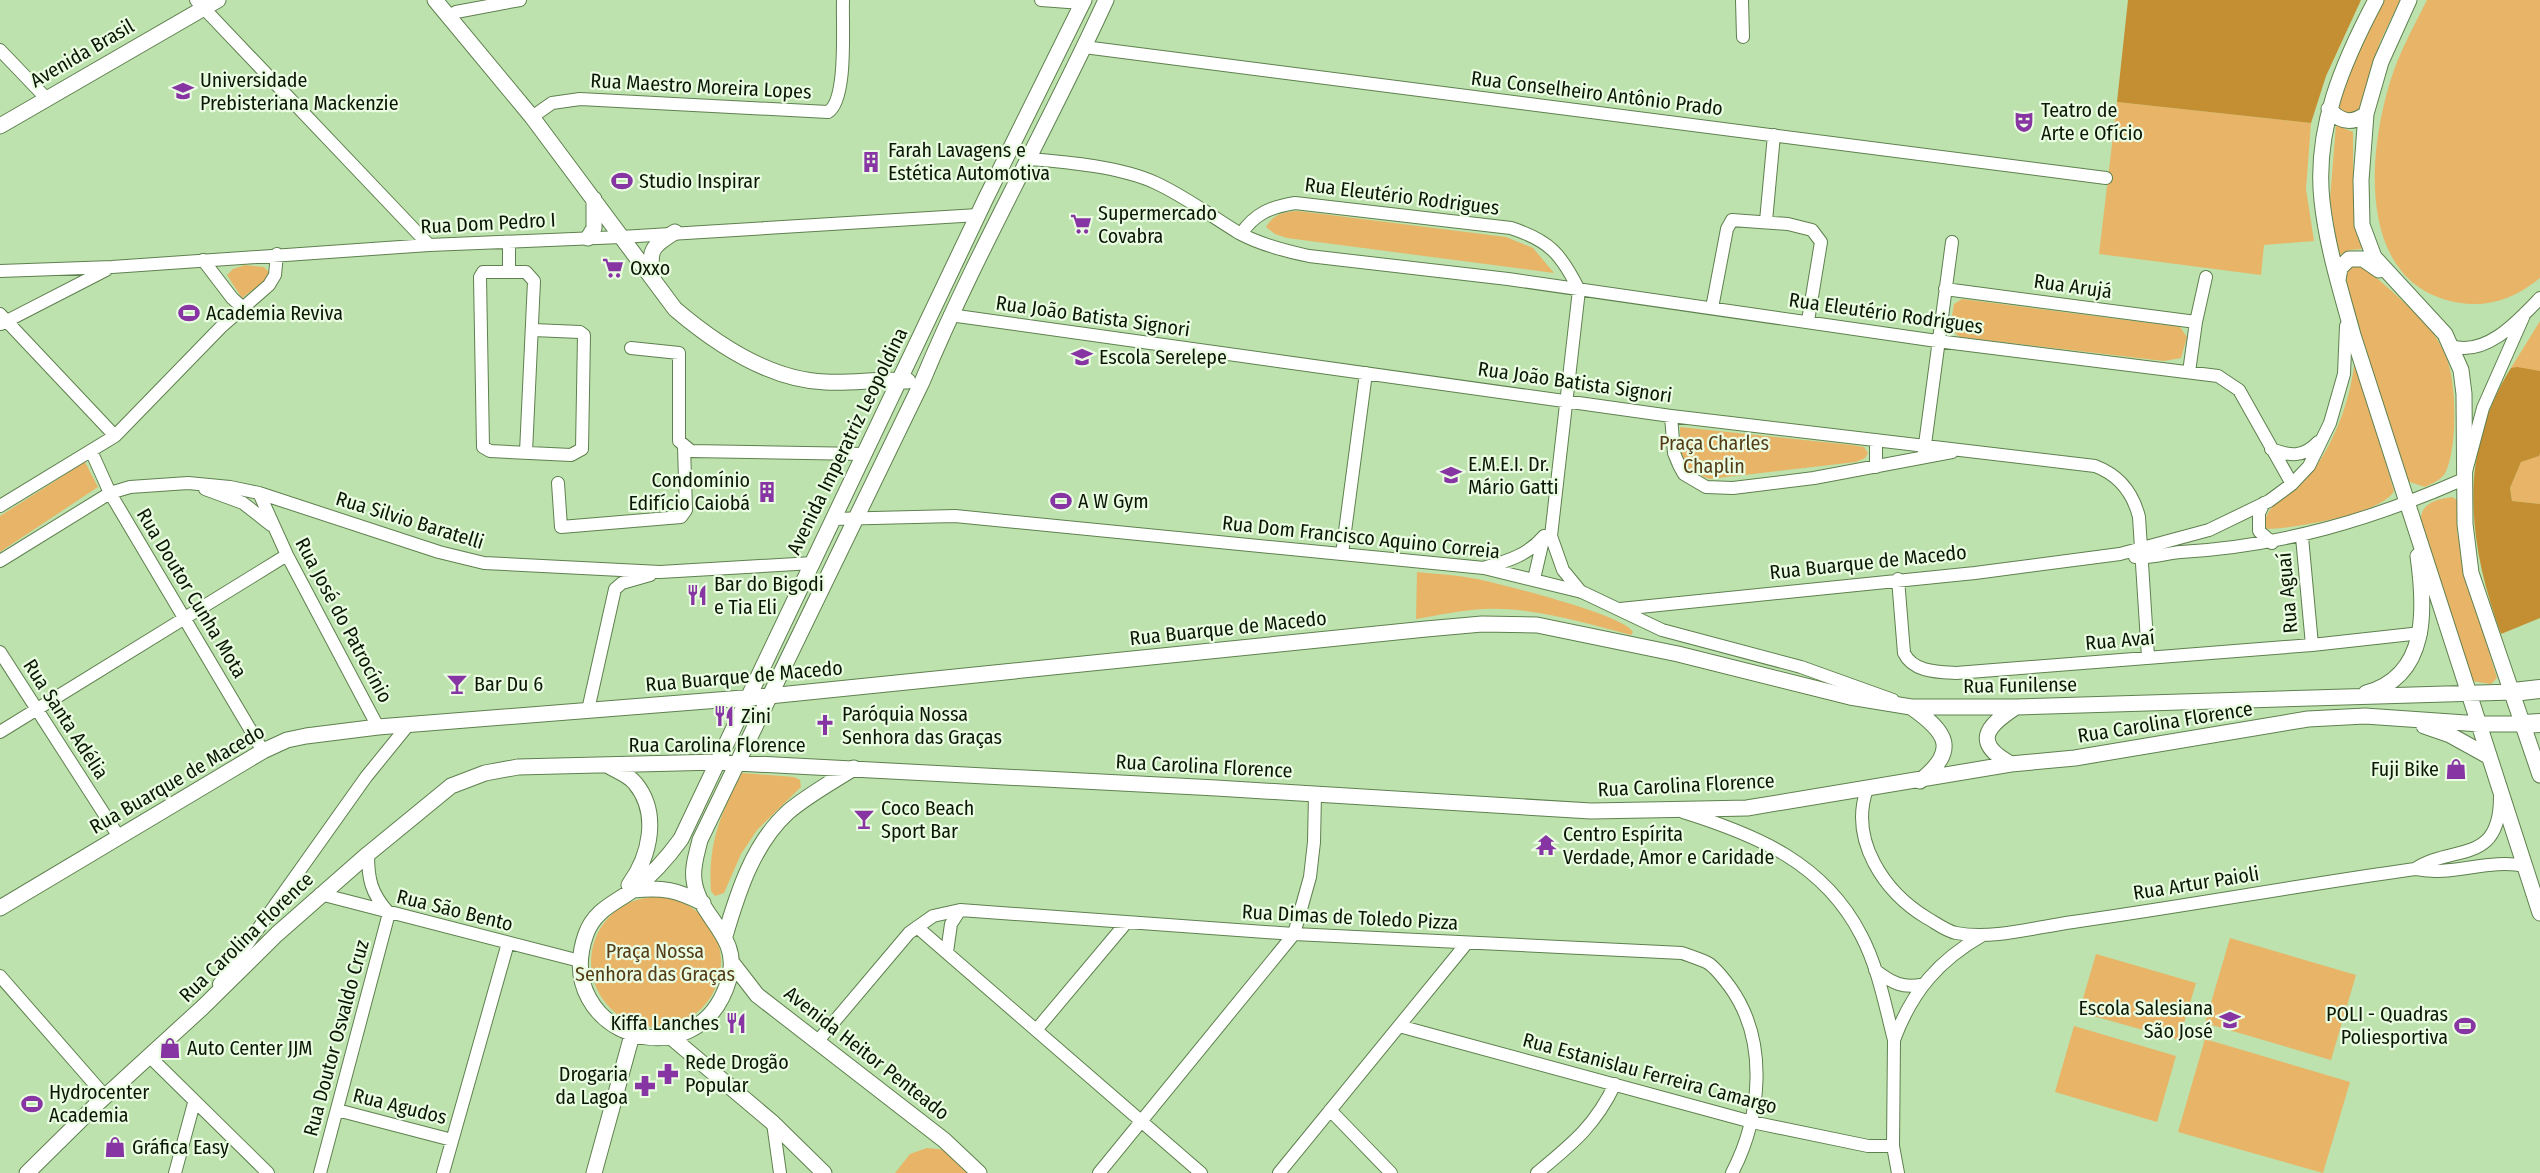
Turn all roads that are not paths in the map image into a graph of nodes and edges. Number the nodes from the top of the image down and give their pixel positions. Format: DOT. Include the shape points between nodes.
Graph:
graph roads {
  1 [pos="218,0"];
  2 [pos="435,0"];
  3 [pos="520,0"];
  4 [pos="843,0"];
  5 [pos="1041,0"];
  6 [pos="1106,0"];
  7 [pos="1742,0"];
  8 [pos="2376,0"];
  9 [pos="2409,0"];
  10 [pos="1083,2"];
  11 [pos="200,4"];
  12 [pos="448,16"];
  13 [pos="1743,38"];
  14 [pos="1084,47"];
  15 [pos="0,50"];
  16 [pos="46,98"];
  17 [pos="2329,109"];
  18 [pos="2366,114"];
  19 [pos="532,117"];
  20 [pos="0,126"];
  21 [pos="1774,135"];
  22 [pos="1030,159"];
  23 [pos="2106,178"];
  24 [pos="594,199"];
  25 [pos="978,215"];
  26 [pos="1766,221"];
  27 [pos="675,232"];
  28 [pos="1241,234"];
  29 [pos="621,237"];
  30 [pos="588,238"];
  31 [pos="509,242"];
  32 [pos="987,242"];
  33 [pos="1952,242"];
  34 [pos="429,244"];
  35 [pos="277,254"];
  36 [pos="203,260"];
  37 [pos="111,267"];
  38 [pos="0,271"];
  39 [pos="509,272"];
  40 [pos="2206,277"];
  41 [pos="2338,280"];
  42 [pos="2394,281"];
  43 [pos="654,282"];
  44 [pos="1945,289"];
  45 [pos="1579,290"];
  46 [pos="2540,298"];
  47 [pos="2344,303"];
  48 [pos="242,307"];
  49 [pos="1712,308"];
  50 [pos="2525,313"];
  51 [pos="950,315"];
  52 [pos="2,320"];
  53 [pos="1808,321"];
  54 [pos="2196,322"];
  55 [pos="533,330"];
  56 [pos="1937,341"];
  57 [pos="2451,346"];
  58 [pos="632,348"];
  59 [pos="2189,372"];
  60 [pos="1366,373"];
  61 [pos="900,380"];
  62 [pos="922,382"];
  63 [pos="1565,399"];
  64 [pos="1671,416"];
  65 [pos="2330,423"];
  66 [pos="115,436"];
  67 [pos="1876,440"];
  68 [pos="688,449"];
  69 [pos="2271,449"];
  70 [pos="1924,452"];
  71 [pos="92,453"];
  72 [pos="526,453"];
  73 [pos="864,454"];
  74 [pos="1876,467"];
  75 [pos="2464,478"];
  76 [pos="188,483"];
  77 [pos="558,483"];
  78 [pos="2292,484"];
  79 [pos="110,493"];
  80 [pos="259,493"];
  81 [pos="2264,503"];
  82 [pos="2407,504"];
  83 [pos="0,506"];
  84 [pos="1551,516"];
  85 [pos="857,518"];
  86 [pos="833,519"];
  87 [pos="2414,523"];
  88 [pos="275,531"];
  89 [pos="1544,536"];
  90 [pos="2302,537"];
  91 [pos="2272,543"];
  92 [pos="2141,552"];
  93 [pos="1342,554"];
  94 [pos="287,555"];
  95 [pos="0,561"];
  96 [pos="813,562"];
  97 [pos="1484,568"];
  98 [pos="660,572"];
  99 [pos="1534,579"];
  100 [pos="1898,579"];
  101 [pos="1582,592"];
  102 [pos="1620,609"];
  103 [pos="184,616"];
  104 [pos="1537,625"];
  105 [pos="2421,633"];
  106 [pos="2312,645"];
  107 [pos="0,652"];
  108 [pos="2148,657"];
  109 [pos="2540,689"];
  110 [pos="2513,692"];
  111 [pos="2468,693"];
  112 [pos="769,696"];
  113 [pos="2349,697"];
  114 [pos="748,698"];
  115 [pos="1911,707"];
  116 [pos="2016,707"];
  117 [pos="36,709"];
  118 [pos="588,710"];
  119 [pos="2406,720"];
  120 [pos="2532,723"];
  121 [pos="409,724"];
  122 [pos="2480,724"];
  123 [pos="378,727"];
  124 [pos="0,732"];
  125 [pos="264,751"];
  126 [pos="2488,756"];
  127 [pos="718,762"];
  128 [pos="737,763"];
  129 [pos="2011,764"];
  130 [pos="607,765"];
  131 [pos="854,768"];
  132 [pos="2540,775"];
  133 [pos="1920,781"];
  134 [pos="1867,789"];
  135 [pos="2500,793"];
  136 [pos="1315,794"];
  137 [pos="1676,810"];
  138 [pos="119,837"];
  139 [pos="368,854"];
  140 [pos="2525,866"];
  141 [pos="2415,869"];
  142 [pos="628,892"];
  143 [pos="320,894"];
  144 [pos="703,903"];
  145 [pos="0,908"];
  146 [pos="960,910"];
  147 [pos="2540,911"];
  148 [pos="389,913"];
  149 [pos="1126,923"];
  150 [pos="917,927"];
  151 [pos="1944,928"];
  152 [pos="1294,934"];
  153 [pos="1983,934"];
  154 [pos="725,936"];
  155 [pos="507,943"];
  156 [pos="1466,944"];
  157 [pos="1955,951"];
  158 [pos="947,952"];
  159 [pos="580,962"];
  160 [pos="733,964"];
  161 [pos="1875,970"];
  162 [pos="0,976"];
  163 [pos="1924,984"];
  164 [pos="203,1007"];
  165 [pos="1399,1026"];
  166 [pos="1037,1029"];
  167 [pos="632,1035"];
  168 [pos="671,1037"];
  169 [pos="1894,1040"];
  170 [pos="817,1042"];
  171 [pos="149,1056"];
  172 [pos="1614,1084"];
  173 [pos="105,1096"];
  174 [pos="194,1103"];
  175 [pos="337,1110"];
  176 [pos="1330,1110"];
  177 [pos="1143,1122"];
  178 [pos="1752,1122"];
  179 [pos="772,1123"];
  180 [pos="452,1140"];
  181 [pos="1893,1146"];
  182 [pos="1896,1171"];
  183 [pos="29,1172"];
  184 [pos="175,1173"];
  185 [pos="267,1173"];
  186 [pos="320,1173"];
  187 [pos="443,1173"];
  188 [pos="594,1173"];
  189 [pos="780,1173"];
  190 [pos="824,1173"];
  191 [pos="978,1173"];
  192 [pos="1099,1173"];
  193 [pos="1201,1173"];
  194 [pos="1279,1173"];
  195 [pos="1391,1173"];
  196 [pos="1537,1173"];
  197 [pos="1732,1173"];
  1 -- 11 [label="main road, Avenida Brasil"];
  2 -- 12 [label="main road"];
  3 -- 12 [label="street"];
  4 -- 19 [label="street, Rua Maestro Moreira Lopes" via="841,75 836,104 828,112 580,99 552,103"];
  5 -- 10 [label="street"];
  6 -- 14 [label="main road, Avenida Imperatriz Leopoldina"];
  7 -- 13 [label="street"];
  8 -- 17 [label="main road"];
  9 -- 18 [label="main road" via="2390,37"];
  10 -- 25 [label="main road, Avenida Imperatriz Leopoldina"];
  11 -- 16 [label="main road, Avenida Brasil"];
  11 -- 34 [label="street"];
  12 -- 19 [label="main road"];
  14 -- 21 [label="street, Rua Conselheiro Antônio Prado"];
  14 -- 22 [label="main road, Avenida Imperatriz Leopoldina"];
  15 -- 16 [label="street"];
  16 -- 20 [label="main road, Avenida Brasil"];
  17 -- 18 [label="main road" via="2345,121 2356,121"];
  17 -- 41 [label="main road" via="2322,145 2321,200"];
  18 -- 42 [label="main road" via="2362,225 2373,257"];
  19 -- 24 [label="main road"];
  21 -- 23 [label="street, Rua Conselheiro Antônio Prado"];
  21 -- 26 [label="street"];
  22 -- 28 [label="street, Rua Eleutério Rodrigues" via="1142,178 1188,200"];
  22 -- 32 [label="main road, Avenida Imperatriz Leopoldina"];
  24 -- 29 [label="main road"];
  24 -- 30 [label="main road" via="594,228"];
  25 -- 27 [label="street, Rua Dom Pedro I"];
  25 -- 32 [label="main road"];
  25 -- 61 [label="main road, Avenida Imperatriz Leopoldina"];
  26 -- 49 [label="street" via="1737,219 1729,223"];
  26 -- 53 [label="street" via="1808,228 1821,242"];
  27 -- 29 [label="street, Rua Dom Pedro I"];
  27 -- 43 [label="main road" via="652,252"];
  28 -- 45 [label="street, Rua Eleutério Rodrigues" via="1283,251 1309,256"];
  28 -- 45 [label="street, Rua Eleutério Rodrigues" via="1259,213 1295,202 1511,228 1551,246 1567,265"];
  29 -- 30 [label="street, Rua Dom Pedro I"];
  29 -- 43 [label="main road"];
  30 -- 31 [label="street, Rua Dom Pedro I"];
  31 -- 34 [label="street, Rua Dom Pedro I"];
  31 -- 39 [label="street"];
  32 -- 51 [label="main road, Avenida Imperatriz Leopoldina"];
  33 -- 44 [label="street"];
  34 -- 35 [label="street, Rua Dom Pedro I"];
  35 -- 36 [label="street, Rua Dom Pedro I"];
  35 -- 48 [label="street" via="273,279"];
  36 -- 37 [label="street, Rua Dom Pedro I"];
  36 -- 48 [label="street"];
  37 -- 38 [label="street, Rua Dom Pedro I"];
  37 -- 52 [label="street"];
  39 -- 55 [label="street" via="526,272 534,281"];
  39 -- 72 [label="street" via="483,272 480,277 481,440 490,451"];
  40 -- 54 [label="street"];
  41 -- 42 [label="main road" via="2343,263 2357,258"];
  41 -- 47 [label="main road"];
  42 -- 57 [label="main road" via="2433,319"];
  43 -- 61 [label="main road" via="675,309 702,332 772,370 811,381"];
  44 -- 54 [label="street, Rua Arujá"];
  44 -- 56 [label="street"];
  45 -- 49 [label="street, Rua Eleutério Rodrigues"];
  45 -- 63 [label="street"];
  46 -- 50 [label="street"];
  47 -- 65 [label="street, Rua Buarque de Macedo" via="2344,374"];
  47 -- 82 [label="main road"];
  48 -- 66 [label="street"];
  49 -- 53 [label="street, Rua Eleutério Rodrigues"];
  50 -- 57 [label="street" via="2481,347 2462,350"];
  50 -- 75 [label="street" via="2483,408"];
  51 -- 60 [label="street, Rua João Batista Signori"];
  51 -- 62 [label="main road, Avenida Imperatriz Leopoldina"];
  52 -- 66 [label="street"];
  53 -- 56 [label="street, Rua Eleutério Rodrigues"];
  54 -- 59 [label="street"];
  55 -- 72 [label="street"];
  55 -- 72 [label="street" via="584,335 582,449 572,455"];
  56 -- 59 [label="street, Rua Eleutério Rodrigues"];
  56 -- 70 [label="street"];
  57 -- 75 [label="main road" via="2461,370 2464,394"];
  58 -- 68 [label="street" via="679,353 678,441"];
  59 -- 69 [label="street, Rua Eleutério Rodrigues" via="2218,376 2239,390"];
  60 -- 63 [label="street, Rua João Batista Signori"];
  60 -- 93 [label="street"];
  61 -- 62 [label="main road"];
  61 -- 73 [label="main road, Avenida Imperatriz Leopoldina"];
  62 -- 85 [label="main road, Avenida Imperatriz Leopoldina"];
  63 -- 64 [label="street, Rua João Batista Signori"];
  63 -- 84 [label="street"];
  64 -- 67 [label="street, Rua João Batista Signori"];
  64 -- 74 [label="street" via="1674,453 1679,465 1684,474 1706,487 1733,488"];
  65 -- 69 [label="street" via="2311,449 2299,455"];
  65 -- 78 [label="street, Rua Buarque de Macedo" via="2308,466"];
  66 -- 71 [label="street"];
  67 -- 70 [label="street, Rua João Batista Signori"];
  67 -- 74 [label="street"];
  68 -- 73 [label="street"];
  68 -- 77 [label="street" via="686,510 681,517 561,527"];
  69 -- 78 [label="street, Rua Eleutério Rodrigues"];
  70 -- 74 [label="street"];
  70 -- 92 [label="street, Rua João Batista Signori" via="1962,450 2106,470 2126,488 2136,505"];
  71 -- 79 [label="street, Rua Doutor Cunha Mota"];
  71 -- 83 [label="street"];
  73 -- 86 [label="main road, Avenida Imperatriz Leopoldina"];
  75 -- 82 [label="street, Rua Buarque de Macedo"];
  75 -- 110 [label="main road" via="2471,573"];
  76 -- 79 [label="street, Rua Silvio Baratelli" via="130,487"];
  76 -- 80 [label="street, Rua Silvio Baratelli"];
  76 -- 88 [label="street, Rua José do Patrocínio" via="243,503 266,519"];
  78 -- 81 [label="street, Rua Buarque de Macedo"];
  79 -- 95 [label="street"];
  79 -- 103 [label="street, Rua Doutor Cunha Mota"];
  80 -- 88 [label="street, Rua José do Patrocínio"];
  80 -- 98 [label="street, Rua Silvio Baratelli" via="484,564"];
  81 -- 91 [label="street" via="2259,513 2259,531"];
  81 -- 92 [label="street, Rua Buarque de Macedo" via="2209,530"];
  82 -- 87 [label="main road"];
  82 -- 90 [label="street, Rua Buarque de Macedo"];
  84 -- 89 [label="street"];
  84 -- 101 [label="street" via="1553,546 1563,570"];
  85 -- 86 [label="street, Rua Dom Francisco Aquino Correia"];
  85 -- 93 [label="street, Rua Dom Francisco Aquino Correia" via="955,516"];
  85 -- 112 [label="main road, Avenida Imperatriz Leopoldina"];
  86 -- 96 [label="main road, Avenida Imperatriz Leopoldina"];
  87 -- 105 [label="main road" via="2423,591"];
  87 -- 111 [label="main road"];
  88 -- 94 [label="street, Rua José do Patrocínio"];
  89 -- 97 [label="street" via="1509,561"];
  89 -- 99 [label="street"];
  90 -- 91 [label="street, Rua Buarque de Macedo"];
  90 -- 106 [label="street, Rua Aguaí"];
  91 -- 92 [label="street, Rua Buarque de Macedo"];
  92 -- 100 [label="street, Rua Buarque de Macedo"];
  92 -- 108 [label="street, Rua João Batista Signori"];
  93 -- 97 [label="street, Rua Dom Francisco Aquino Correia"];
  94 -- 103 [label="street"];
  94 -- 123 [label="street, Rua José do Patrocínio"];
  96 -- 98 [label="street, Rua Silvio Baratelli"];
  96 -- 114 [label="main road, Avenida Imperatriz Leopoldina"];
  97 -- 99 [label="street, Rua Dom Francisco Aquino Correia"];
  98 -- 118 [label="street" via="622,583 615,589"];
  99 -- 101 [label="street, Rua Dom Francisco Aquino Correia"];
  100 -- 102 [label="street, Rua Buarque de Macedo"];
  100 -- 108 [label="street, Rua Avaí" via="1904,653 1918,667 1956,673"];
  101 -- 102 [label="street, Rua Dom Francisco Aquino Correia"];
  102 -- 115 [label="street, Rua Dom Francisco Aquino Correia" via="1662,630 1830,676"];
  103 -- 117 [label="street"];
  103 -- 125 [label="street, Rua Doutor Cunha Mota"];
  104 -- 112 [label="main road, Rua Buarque de Macedo" via="1426,629"];
  104 -- 115 [label="main road, Rua Funilense" via="1678,654 1850,698"];
  105 -- 106 [label="street, Rua Avaí"];
  105 -- 113 [label="main road" via="2411,658 2397,674 2373,691"];
  106 -- 108 [label="street, Rua Avaí"];
  107 -- 117 [label="street, Rua Santa Adélia"];
  109 -- 110 [label="highway"];
  110 -- 111 [label="main road, Rua Funilense"];
  110 -- 120 [label="main road"];
  111 -- 113 [label="main road, Rua Funilense"];
  111 -- 122 [label="main road"];
  112 -- 114 [label="main road, Rua Buarque de Macedo"];
  112 -- 128 [label="main road, Avenida Imperatriz Leopoldina"];
  113 -- 116 [label="main road, Rua Funilense"];
  114 -- 118 [label="main road, Rua Buarque de Macedo"];
  114 -- 127 [label="main road, Avenida Imperatriz Leopoldina"];
  115 -- 116 [label="main road, Rua Funilense"];
  115 -- 133 [label="main road" via="1930,720 1943,735 1945,744 1940,763"];
  116 -- 129 [label="main road" via="1997,718 1987,736 1995,755"];
  117 -- 124 [label="street"];
  117 -- 138 [label="street, Rua Santa Adélia"];
  118 -- 121 [label="main road, Rua Buarque de Macedo"];
  119 -- 122 [label="main road, Rua Carolina Florence"];
  119 -- 126 [label="main road" via="2450,735"];
  119 -- 129 [label="main road, Rua Carolina Florence" via="2365,716 2308,719 2075,758"];
  120 -- 122 [label="main road, Rua Carolina Florence"];
  120 -- 132 [label="main road"];
  121 -- 123 [label="main road, Rua Buarque de Macedo"];
  121 -- 164 [label="street" via="366,777"];
  122 -- 126 [label="main road"];
  123 -- 125 [label="main road, Rua Buarque de Macedo" via="306,736"];
  125 -- 138 [label="main road, Rua Buarque de Macedo"];
  126 -- 135 [label="main road"];
  127 -- 128 [label="main road, Rua Carolina Florence"];
  127 -- 130 [label="main road, Rua Carolina Florence"];
  127 -- 142 [label="main road, Avenida Imperatriz Leopoldina" via="681,839 669,856"];
  128 -- 131 [label="main road, Rua Carolina Florence"];
  128 -- 144 [label="main road, Avenida Imperatriz Leopoldina" via="700,840 694,863 693,881"];
  129 -- 133 [label="main road, Rua Carolina Florence"];
  130 -- 139 [label="main road, Rua Carolina Florence" via="518,767 485,773 451,786"];
  130 -- 142 [label="main road" via="634,781 646,802 651,830 646,856"];
  131 -- 136 [label="main road, Rua Carolina Florence"];
  131 -- 154 [label="main road" via="787,813 766,839 748,867"];
  133 -- 134 [label="main road, Rua Carolina Florence"];
  134 -- 137 [label="main road, Rua Carolina Florence" via="1747,808"];
  134 -- 151 [label="street" via="1860,818 1878,870 1894,892"];
  135 -- 140 [label="main road"];
  135 -- 141 [label="street, Rua Artur Paioli" via="2500,811 2488,838 2472,850"];
  136 -- 137 [label="main road, Rua Carolina Florence" via="1591,811"];
  136 -- 152 [label="street" via="1310,877"];
  137 -- 161 [label="street" via="1764,841 1826,883 1862,936"];
  138 -- 145 [label="main road, Rua Buarque de Macedo"];
  139 -- 143 [label="main road, Rua Carolina Florence"];
  139 -- 148 [label="street" via="368,880"];
  140 -- 141 [label="street, Rua Artur Paioli" via="2496,864 2439,872"];
  140 -- 147 [label="main road"];
  141 -- 153 [label="street, Rua Artur Paioli"];
  142 -- 144 [label="main road" via="662,887"];
  142 -- 159 [label="main road" via="597,915 586,933"];
  143 -- 148 [label="street, Rua São Bento"];
  143 -- 164 [label="main road, Rua Carolina Florence"];
  144 -- 154 [label="main road"];
  146 -- 149 [label="street, Rua Dimas de Toledo Pizza"];
  146 -- 150 [label="street, Rua Dimas de Toledo Pizza" via="933,916"];
  146 -- 158 [label="street" via="951,924"];
  148 -- 155 [label="street, Rua São Bento"];
  148 -- 175 [label="street, Rua Doutor Osvaldo Cruz"];
  149 -- 152 [label="street, Rua Dimas de Toledo Pizza"];
  149 -- 166 [label="street"];
  150 -- 158 [label="street"];
  150 -- 170 [label="street, Rua Dimas de Toledo Pizza"];
  151 -- 153 [label="street" via="1954,933"];
  151 -- 157 [label="street"];
  152 -- 156 [label="street, Rua Dimas de Toledo Pizza"];
  152 -- 177 [label="street"];
  153 -- 157 [label="street"];
  154 -- 160 [label="main road"];
  155 -- 159 [label="street, Rua São Bento"];
  155 -- 180 [label="street"];
  156 -- 165 [label="street"];
  156 -- 178 [label="street, Rua Dimas de Toledo Pizza" via="1682,953 1709,964 1739,1000 1748,1025 1755,1056"];
  157 -- 163 [label="street"];
  158 -- 166 [label="street"];
  159 -- 167 [label="main road" via="581,979 596,1008 605,1020"];
  160 -- 168 [label="main road" via="717,1007 692,1029"];
  160 -- 170 [label="main road, Avenida Heitor Penteado" via="757,995"];
  161 -- 163 [label="street" via="1908,988"];
  161 -- 169 [label="street"];
  162 -- 173 [label="street"];
  163 -- 169 [label="street"];
  164 -- 171 [label="main road, Rua Carolina Florence"];
  165 -- 172 [label="street, Rua Estanislau Ferreira Camargo"];
  165 -- 176 [label="street"];
  166 -- 177 [label="street"];
  167 -- 168 [label="main road"];
  167 -- 188 [label="main road"];
  168 -- 179 [label="main road"];
  169 -- 181 [label="street"];
  170 -- 191 [label="main road, Avenida Heitor Penteado" via="945,1140"];
  171 -- 173 [label="main road, Rua Carolina Florence"];
  171 -- 174 [label="street"];
  172 -- 178 [label="street, Rua Estanislau Ferreira Camargo"];
  172 -- 196 [label="street" via="1587,1130"];
  173 -- 183 [label="main road, Rua Carolina Florence"];
  174 -- 184 [label="street"];
  174 -- 185 [label="street"];
  175 -- 180 [label="street, Rua Agudos"];
  175 -- 186 [label="street, Rua Doutor Osvaldo Cruz"];
  176 -- 194 [label="street"];
  176 -- 195 [label="street"];
  177 -- 192 [label="street"];
  177 -- 193 [label="street"];
  178 -- 181 [label="street, Rua Estanislau Ferreira Camargo" via="1868,1146"];
  178 -- 197 [label="street, Rua Dimas de Toledo Pizza"];
  179 -- 189 [label="street"];
  179 -- 190 [label="main road"];
  180 -- 187 [label="street"];
  181 -- 182 [label="street"];
}
